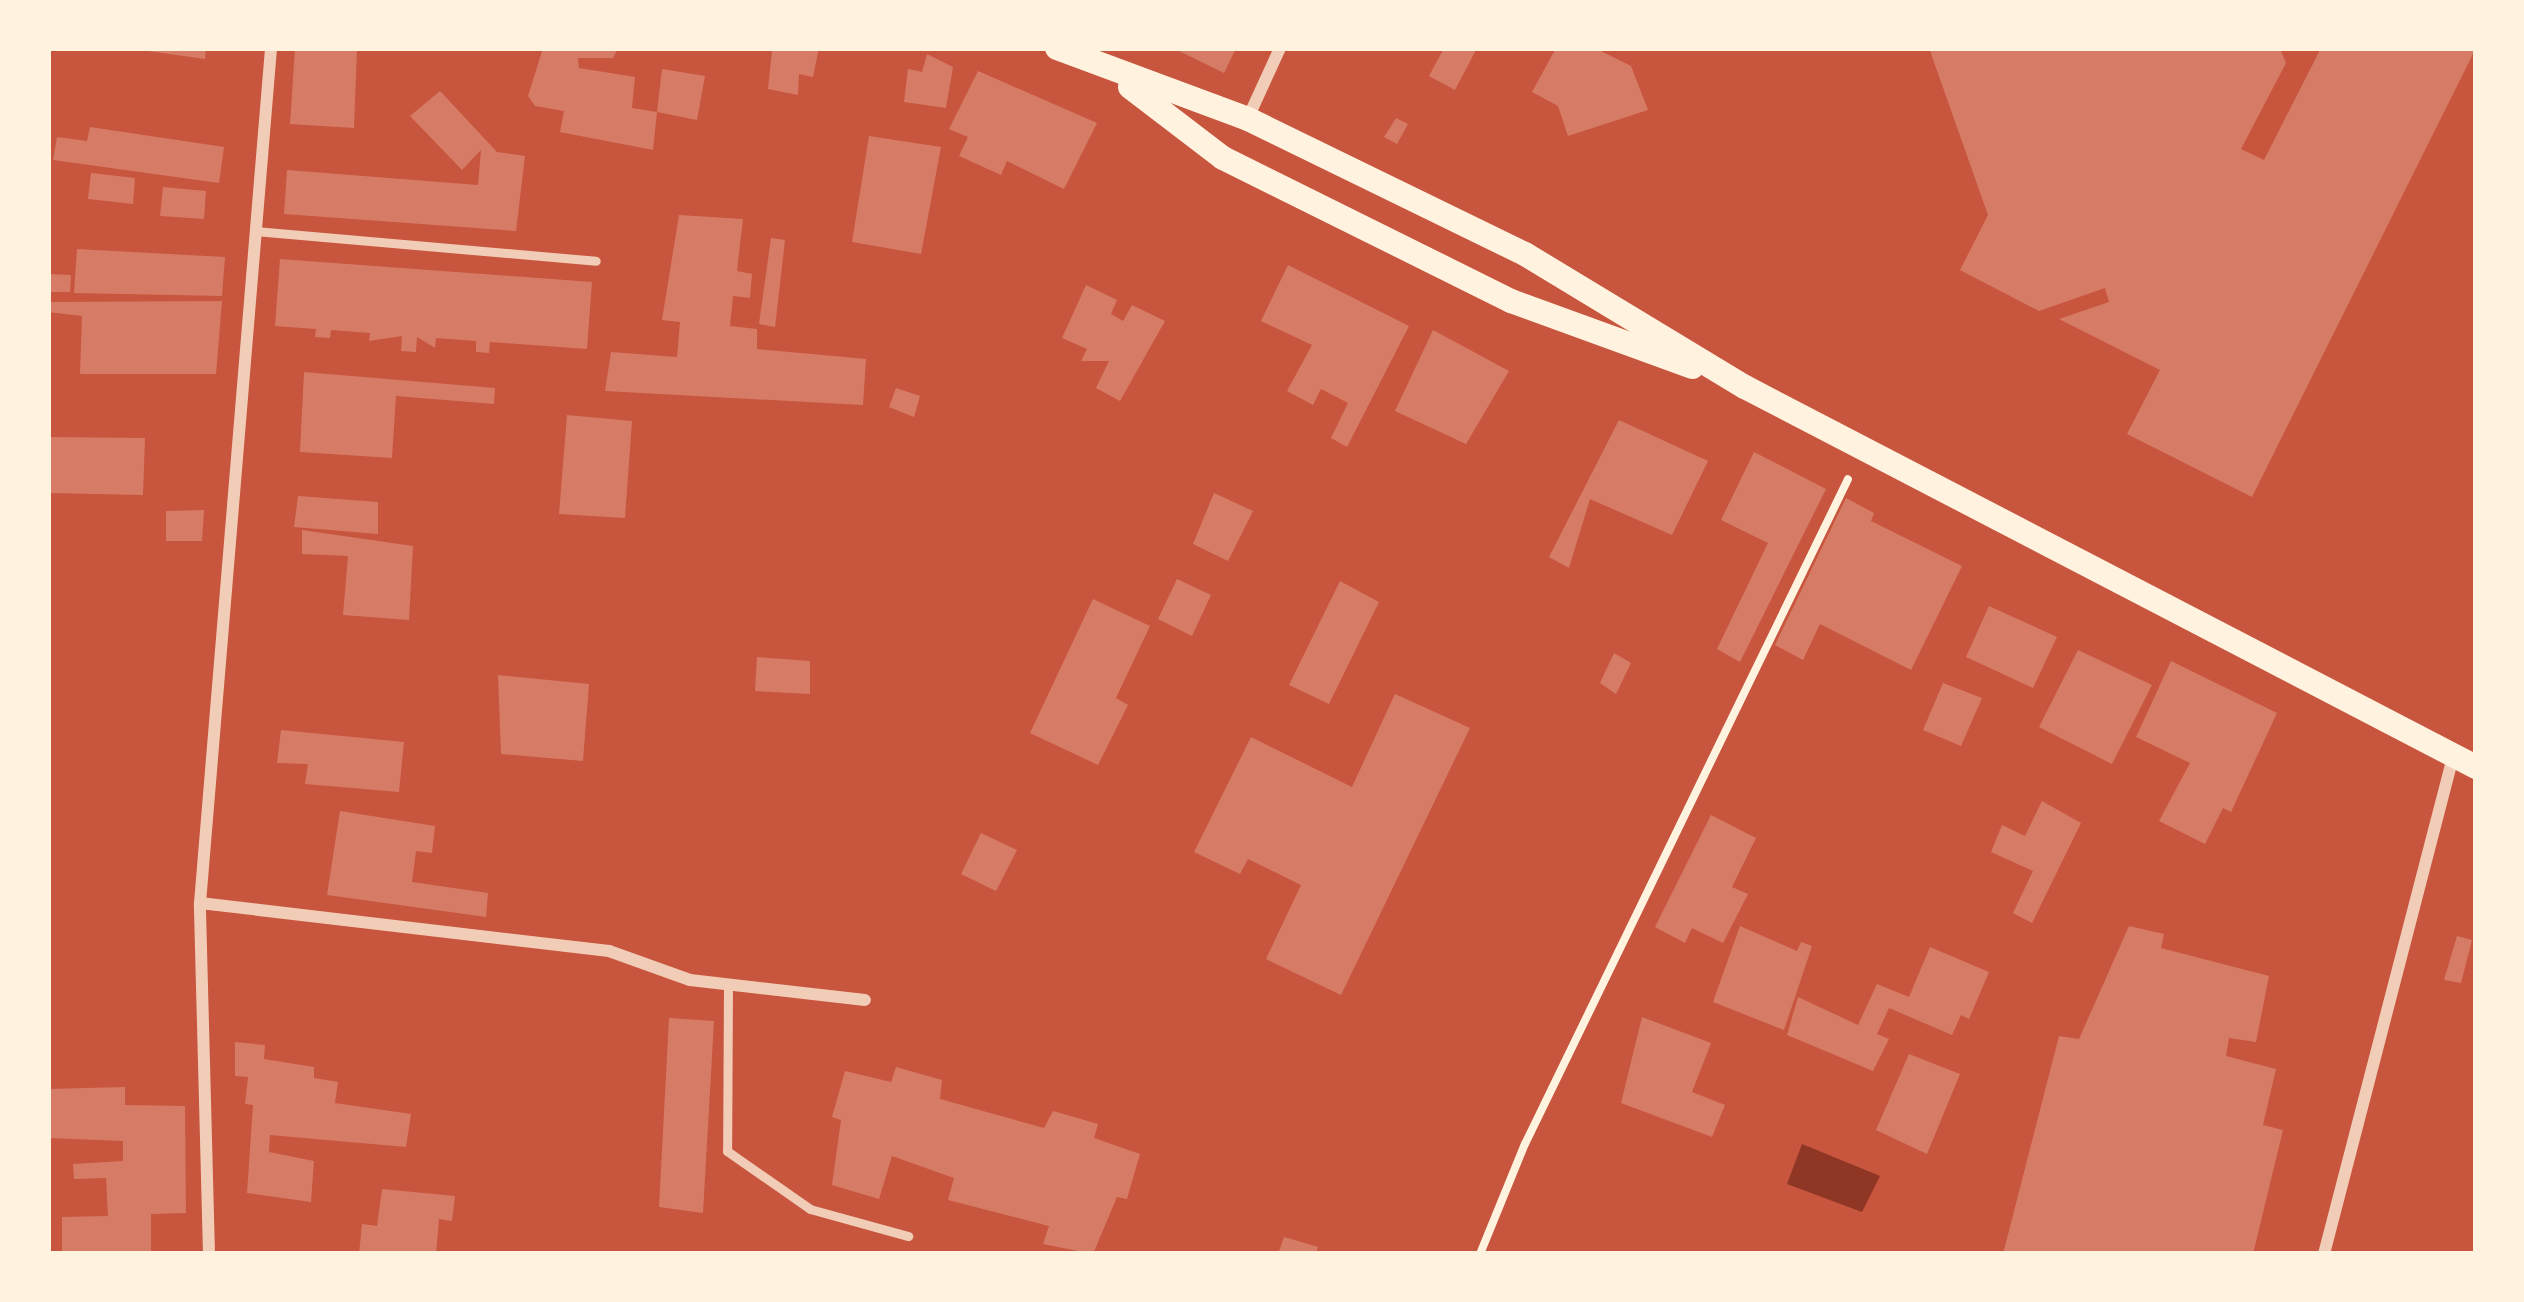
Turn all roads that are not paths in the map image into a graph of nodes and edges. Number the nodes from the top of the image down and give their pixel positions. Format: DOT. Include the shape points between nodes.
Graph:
graph roads {
  1 [pos="271,48"];
  2 [pos="1058,48"];
  3 [pos="1280,48"];
  4 [pos="1113,74"];
  5 [pos="1248,119"];
  6 [pos="255,230"];
  7 [pos="596,262"];
  8 [pos="1745,387"];
  9 [pos="2465,762"];
  10 [pos="200,903"];
  11 [pos="728,984"];
  12 [pos="865,1000"];
  13 [pos="908,1236"];
  14 [pos="208,1254"];
  15 [pos="2324,1254"];
  1 -- 6 [label="street"];
  2 -- 4 [label="main road"];
  3 -- 5 [label="street"];
  4 -- 5 [label="main road"];
  4 -- 8 [label="main road" via="1223,158 1511,301"];
  5 -- 8 [label="main road" via="1525,254"];
  6 -- 7 [label="lane"];
  6 -- 10 [label="street"];
  8 -- 9 [label="main road"];
  9 -- 15 [label="street"];
  10 -- 11 [label="street" via="608,951 690,980"];
  10 -- 14 [label="street"];
  11 -- 12 [label="street"];
  11 -- 13 [label="lane" via="727,1151 810,1209"];
}
